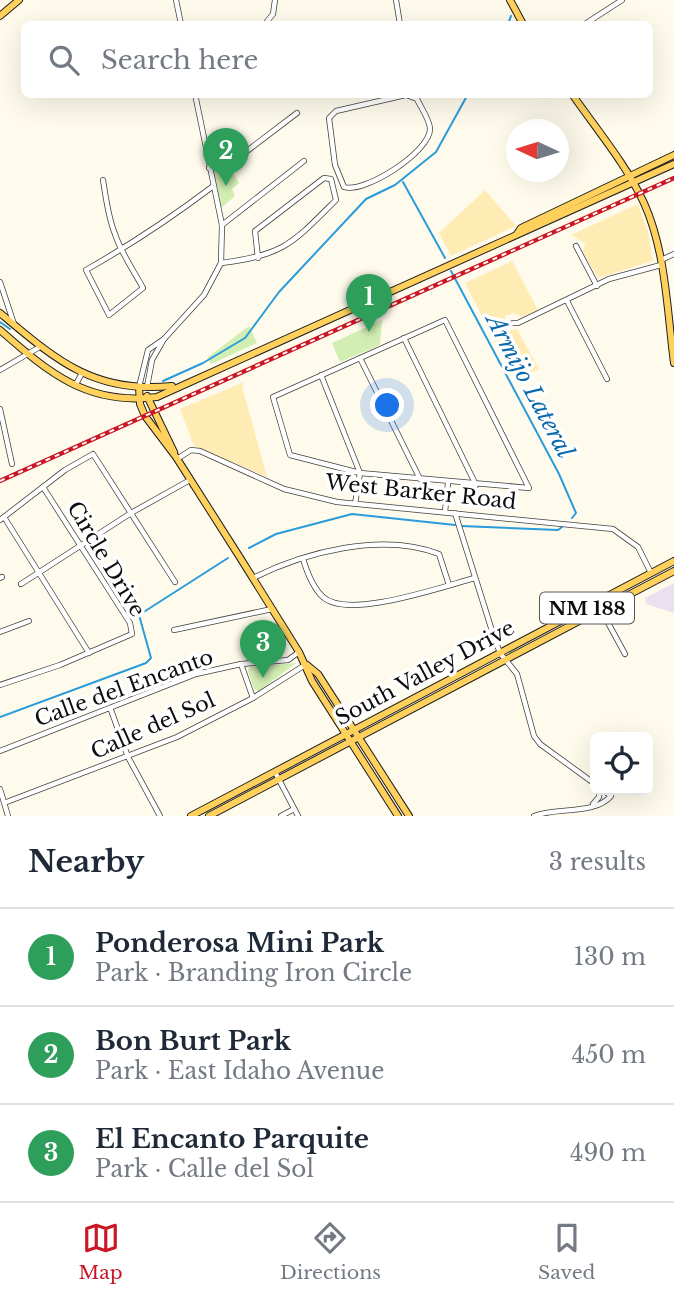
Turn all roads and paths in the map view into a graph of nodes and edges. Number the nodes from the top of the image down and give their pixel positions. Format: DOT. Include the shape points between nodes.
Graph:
graph roads {
  1 [pos="19,0"];
  2 [pos="176,0"];
  3 [pos="275,0"];
  4 [pos="396,0"];
  5 [pos="510,0"];
  6 [pos="622,0"];
  7 [pos="0,16"];
  8 [pos="180,21"];
  9 [pos="267,21"];
  10 [pos="400,21"];
  11 [pos="521,21"];
  12 [pos="590,21"];
  13 [pos="196,98"];
  14 [pos="395,98"];
  15 [pos="415,98"];
  16 [pos="575,98"];
  17 [pos="297,113"];
  18 [pos="674,155"];
  19 [pos="304,161"];
  20 [pos="674,164"];
  21 [pos="209,168"];
  22 [pos="631,179"];
  23 [pos="103,180"];
  24 [pos="212,187"];
  25 [pos="222,225"];
  26 [pos="576,246"];
  27 [pos="123,250"];
  28 [pos="674,254"];
  29 [pos="258,258"];
  30 [pos="661,262"];
  31 [pos="221,263"];
  32 [pos="0,282"];
  33 [pos="597,286"];
  34 [pos="3,296"];
  35 [pos="567,301"];
  36 [pos="0,304"];
  37 [pos="0,313"];
  38 [pos="513,323"];
  39 [pos="15,326"];
  40 [pos="0,330"];
  41 [pos="404,338"];
  42 [pos="164,339"];
  43 [pos="38,348"];
  44 [pos="28,355"];
  45 [pos="360,358"];
  46 [pos="674,363"];
  47 [pos="0,370"];
  48 [pos="82,373"];
  49 [pos="321,375"];
  50 [pos="607,379"];
  51 [pos="75,386"];
  52 [pos="178,386"];
  53 [pos="143,387"];
  54 [pos="143,399"];
  55 [pos="0,408"];
  56 [pos="176,458"];
  57 [pos="12,464"];
  58 [pos="360,473"];
  59 [pos="190,480"];
  60 [pos="420,480"];
  61 [pos="448,483"];
  62 [pos="477,486"];
  63 [pos="43,487"];
  64 [pos="355,504"];
  65 [pos="445,512"];
  66 [pos="131,513"];
  67 [pos="455,513"];
  68 [pos="2,519"];
  69 [pos="82,545"];
  70 [pos="303,559"];
  71 [pos="674,561"];
  72 [pos="674,571"];
  73 [pos="39,572"];
  74 [pos="651,574"];
  75 [pos="475,578"];
  76 [pos="252,579"];
  77 [pos="175,582"];
  78 [pos="21,584"];
  79 [pos="449,585"];
  80 [pos="597,603"];
  81 [pos="272,609"];
  82 [pos="601,610"];
  83 [pos="29,621"];
  84 [pos="174,630"];
  85 [pos="0,632"];
  86 [pos="299,652"];
  87 [pos="89,653"];
  88 [pos="500,653"];
  89 [pos="625,653"];
  90 [pos="507,660"];
  91 [pos="241,664"];
  92 [pos="306,664"];
  93 [pos="0,685"];
  94 [pos="253,698"];
  95 [pos="111,710"];
  96 [pos="357,734"];
  97 [pos="346,735"];
  98 [pos="350,742"];
  99 [pos="0,751"];
  100 [pos="128,757"];
  101 [pos="275,772"];
  102 [pos="279,779"];
  103 [pos="590,780"];
  104 [pos="0,789"];
  105 [pos="600,795"];
  106 [pos="609,795"];
  107 [pos="5,803"];
  108 [pos="589,806"];
  109 [pos="295,809"];
  110 [pos="8,816"];
  111 [pos="160,816"];
  112 [pos="191,816"];
  113 [pos="209,816"];
  114 [pos="281,816"];
  115 [pos="298,816"];
  116 [pos="398,816"];
  117 [pos="409,816"];
  118 [pos="534,816"];
  1 -- 7 [label="main road"];
  2 -- 8 [label="street"];
  3 -- 9 [label="street"];
  4 -- 10 [label="street"];
  5 -- 11 [label="main road"];
  6 -- 12 [label="street"];
  13 -- 21 [label="street"];
  14 -- 15 [label="street" via="336,111 329,118 335,165 344,187 356,189 394,171 427,140 429,124"];
  16 -- 22 [label="main road"];
  17 -- 21 [label="street" via="247,151"];
  18 -- 22 [label="main road"];
  19 -- 25 [label="street"];
  20 -- 22 [label="main road"];
  21 -- 24 [label="street"];
  22 -- 30 [label="main road" via="652,226"];
  22 -- 52 [label="main road" via="551,222"];
  23 -- 27 [label="street" via="114,232"];
  24 -- 25 [label="street"];
  24 -- 27 [label="street"];
  25 -- 31 [label="street"];
  26 -- 33 [label="street"];
  27 -- 27 [label="street" via="86,270 109,315 142,288"];
  28 -- 30 [label="street"];
  29 -- 29 [label="street" via="255,231 324,178 331,178 333,203 284,249"];
  29 -- 31 [label="street"];
  30 -- 33 [label="street"];
  30 -- 46 [label="main road"];
  31 -- 42 [label="street" via="204,295"];
  32 -- 34 [label="street"];
  33 -- 35 [label="street"];
  34 -- 36 [label="street"];
  34 -- 39 [label="street"];
  35 -- 38 [label="street"];
  35 -- 50 [label="street"];
  37 -- 39 [label="main road"];
  39 -- 43 [label="main road"];
  40 -- 44 [label="main road"];
  41 -- 45 [label="street"];
  41 -- 62 [label="street"];
  41 -- 62 [label="street" via="445,320 529,488"];
  42 -- 53 [label="street"];
  42 -- 53 [label="street" via="148,351"];
  43 -- 44 [label="street"];
  43 -- 48 [label="main road"];
  44 -- 47 [label="street"];
  44 -- 51 [label="main road"];
  45 -- 49 [label="street"];
  45 -- 60 [label="street"];
  48 -- 51 [label="street"];
  48 -- 53 [label="main road"];
  49 -- 58 [label="street"];
  49 -- 58 [label="street" via="273,397 290,456"];
  51 -- 54 [label="main road" via="108,397"];
  52 -- 53 [label="main road"];
  52 -- 54 [label="main road"];
  53 -- 54 [label="main road"];
  54 -- 56 [label="main road" via="145,416"];
  55 -- 57 [label="street"];
  56 -- 59 [label="main road"];
  56 -- 64 [label="street, West Barker Road" via="200,451 284,489"];
  58 -- 60 [label="street"];
  58 -- 64 [label="street"];
  59 -- 66 [label="street"];
  59 -- 76 [label="main road"];
  60 -- 61 [label="street"];
  61 -- 62 [label="street"];
  61 -- 65 [label="street"];
  63 -- 66 [label="street" via="93,454"];
  63 -- 68 [label="street"];
  63 -- 69 [label="street, Circle Drive"];
  64 -- 65 [label="street, West Barker Road"];
  65 -- 67 [label="street, West Barker Road"];
  66 -- 69 [label="street"];
  66 -- 77 [label="street"];
  67 -- 74 [label="street, West Barker Road" via="613,529 638,547"];
  67 -- 75 [label="street"];
  68 -- 73 [label="street"];
  69 -- 73 [label="street"];
  69 -- 87 [label="street, Circle Drive" via="132,630 129,637"];
  70 -- 76 [label="street"];
  70 -- 79 [label="street" via="349,545 429,551 441,556"];
  70 -- 79 [label="street" via="316,587 335,603 383,603"];
  71 -- 74 [label="main road, South Valley Drive / NM 188"];
  72 -- 82 [label="main road, South Valley Drive / NM 188"];
  73 -- 78 [label="street"];
  73 -- 87 [label="street"];
  74 -- 80 [label="main road, South Valley Drive / NM 188"];
  75 -- 79 [label="street"];
  75 -- 88 [label="street"];
  76 -- 81 [label="main road"];
  80 -- 82 [label="street"];
  80 -- 88 [label="main road, South Valley Drive / NM 188"];
  81 -- 84 [label="street"];
  81 -- 86 [label="main road"];
  82 -- 89 [label="street"];
  82 -- 90 [label="main road, South Valley Drive / NM 188"];
  83 -- 85 [label="street"];
  86 -- 91 [label="street, Calle del Encanto" via="288,660"];
  86 -- 92 [label="main road"];
  87 -- 93 [label="street, Circle Drive"];
  88 -- 90 [label="street"];
  88 -- 96 [label="main road, South Valley Drive / NM 188"];
  90 -- 96 [label="main road, South Valley Drive / NM 188"];
  90 -- 103 [label="street" via="517,674 534,736"];
  91 -- 94 [label="street"];
  91 -- 95 [label="street, Calle del Encanto" via="186,678"];
  92 -- 94 [label="street, Calle del Sol"];
  92 -- 96 [label="main road" via="318,674"];
  92 -- 97 [label="main road"];
  94 -- 100 [label="street, Calle del Sol"];
  95 -- 99 [label="street, Calle del Encanto"];
  95 -- 100 [label="street"];
  96 -- 97 [label="main road, South Valley Drive / NM 188"];
  96 -- 98 [label="main road, South Valley Drive / NM 188"];
  96 -- 117 [label="main road"];
  97 -- 98 [label="main road"];
  97 -- 101 [label="main road, South Valley Drive / NM 188"];
  98 -- 102 [label="main road, South Valley Drive / NM 188"];
  98 -- 116 [label="main road"];
  100 -- 107 [label="street, Calle del Sol"];
  100 -- 111 [label="street"];
  101 -- 102 [label="street"];
  101 -- 112 [label="main road, South Valley Drive / NM 188"];
  102 -- 109 [label="street"];
  102 -- 113 [label="main road, South Valley Drive / NM 188"];
  104 -- 107 [label="street"];
  105 -- 108 [label="street"];
  106 -- 108 [label="street" via="607,801"];
  107 -- 110 [label="street"];
  108 -- 118 [label="street"];
  109 -- 114 [label="street"];
  109 -- 115 [label="street"];
}
